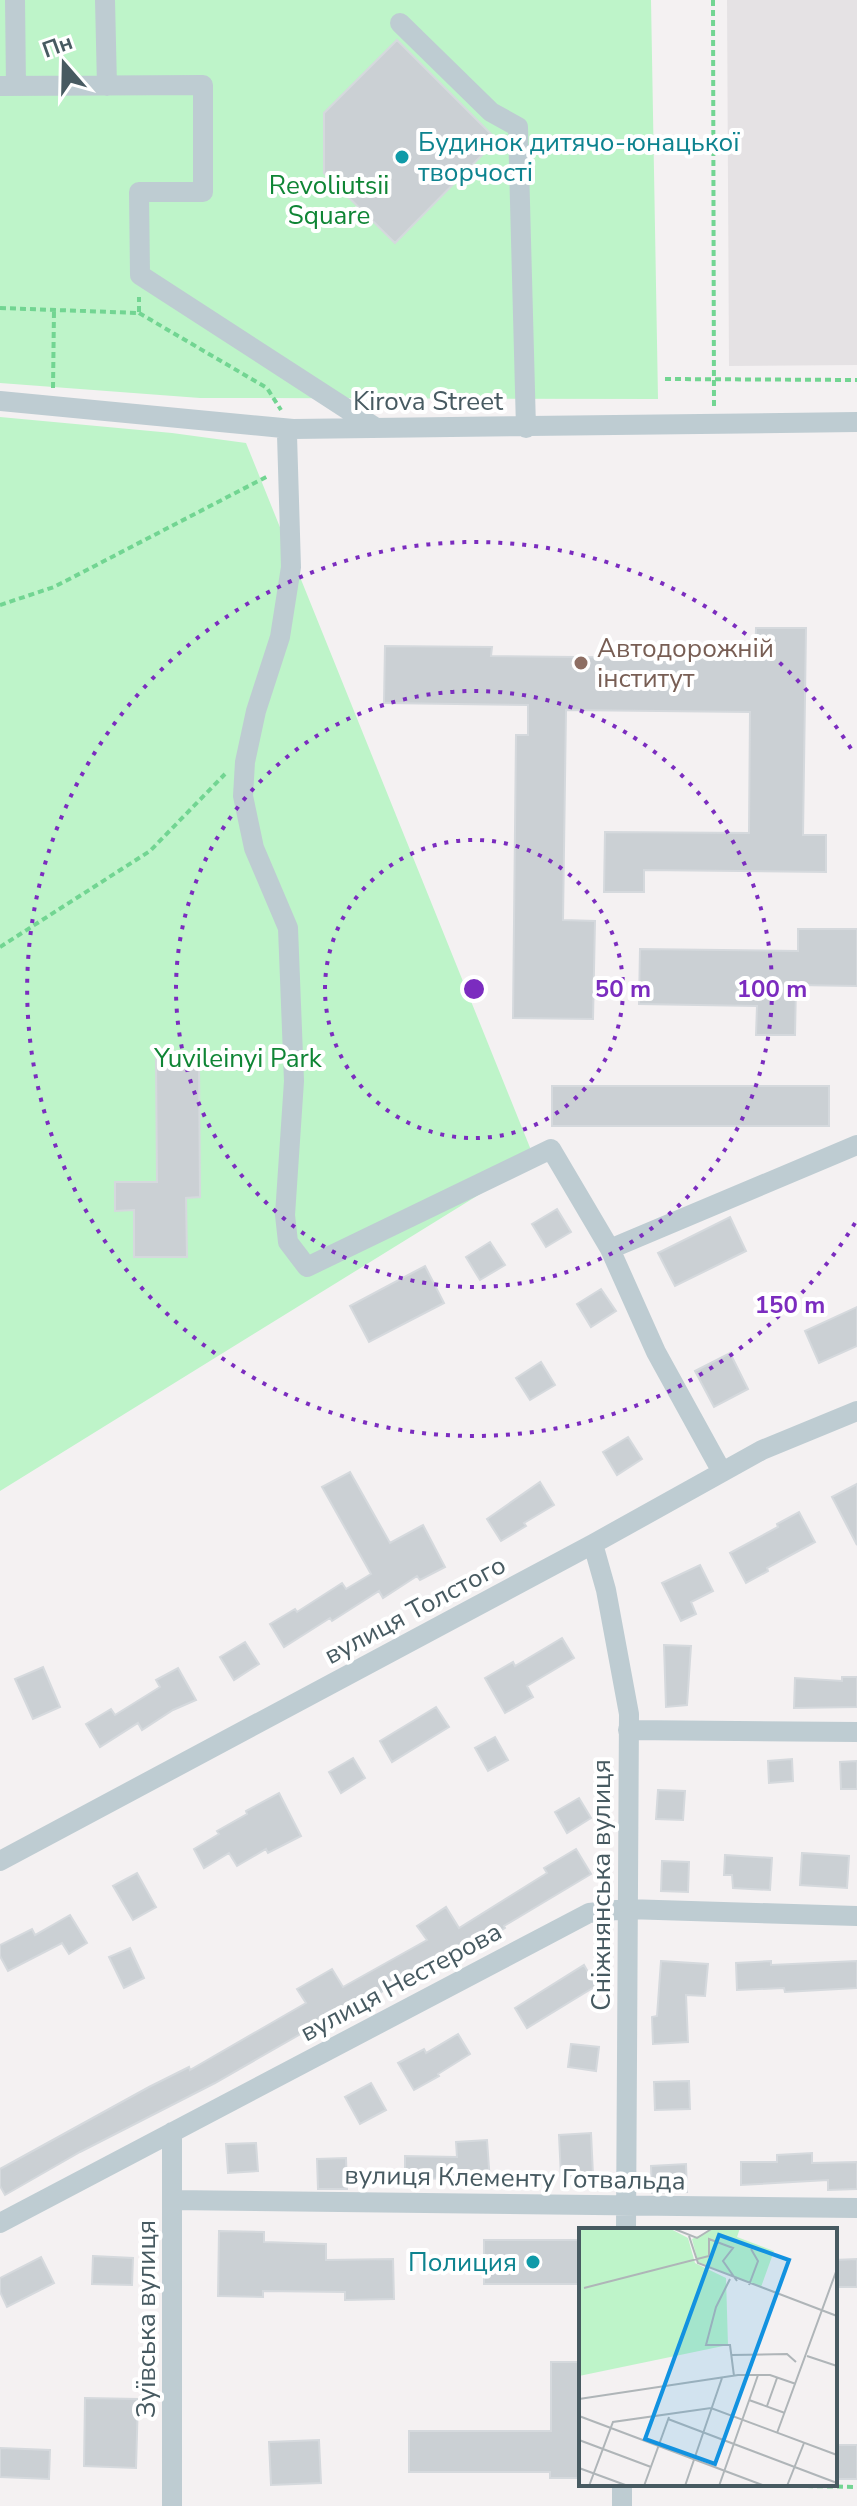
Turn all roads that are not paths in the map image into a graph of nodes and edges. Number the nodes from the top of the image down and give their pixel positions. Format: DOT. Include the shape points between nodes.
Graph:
graph roads {
  1 [pos="15,0"];
  2 [pos="105,0"];
  3 [pos="400,23"];
  4 [pos="8,86"];
  5 [pos="107,86"];
  6 [pos="0,401"];
  7 [pos="857,422"];
  8 [pos="373,426"];
  9 [pos="526,428"];
  10 [pos="293,429"];
  11 [pos="857,1145"];
  12 [pos="610,1249"];
  13 [pos="857,1411"];
  14 [pos="722,1472"];
  15 [pos="593,1544"];
  16 [pos="628,1730"];
  17 [pos="857,1732"];
  18 [pos="0,1861"];
  19 [pos="626,1909"];
  20 [pos="857,1916"];
  21 [pos="172,2132"];
  22 [pos="172,2200"];
  23 [pos="626,2205"];
  24 [pos="857,2208"];
  25 [pos="0,2223"];
  26 [pos="626,2228"];
  27 [pos="172,2506"];
  1 -- 4 [label="street"];
  2 -- 5 [label="street"];
  3 -- 9 [label="street" via="491,112 518,127"];
  4 -- 5 [label="street"];
  5 -- 8 [label="street" via="203,85 203,192 139,192 140,275"];
  6 -- 10 [label="street, Kirova Street"];
  7 -- 9 [label="street, Kirova Street"];
  8 -- 9 [label="street, Kirova Street"];
  8 -- 10 [label="street, Kirova Street"];
  10 -- 12 [label="street" via="287,435 291,567 280,637 245,762 243,796 254,848 288,928 294,1081 285,1215 288,1242 307,1267 551,1149"];
  11 -- 12 [label="street"];
  12 -- 14 [label="street" via="656,1352"];
  13 -- 14 [label="street, вулиця Толстого"];
  14 -- 15 [label="street, вулиця Толстого"];
  15 -- 16 [label="street, Сніжнянська вулиця" via="606,1590"];
  15 -- 18 [label="street, вулиця Толстого"];
  16 -- 17 [label="street"];
  16 -- 19 [label="street, Сніжнянська вулиця"];
  19 -- 20 [label="street, вулиця Нестерова"];
  19 -- 21 [label="street, вулиця Нестерова" via="589,1913"];
  19 -- 23 [label="street, Сніжнянська вулиця"];
  21 -- 22 [label="street, Зуївська вулиця"];
  21 -- 25 [label="street, вулиця Нестерова"];
  22 -- 23 [label="street, вулиця Клементу Готвальда"];
  22 -- 27 [label="street, Зуївська вулиця"];
  23 -- 24 [label="street, вулиця Клементу Готвальда"];
  23 -- 26 [label="street, Сніжнянська вулиця"];
}
